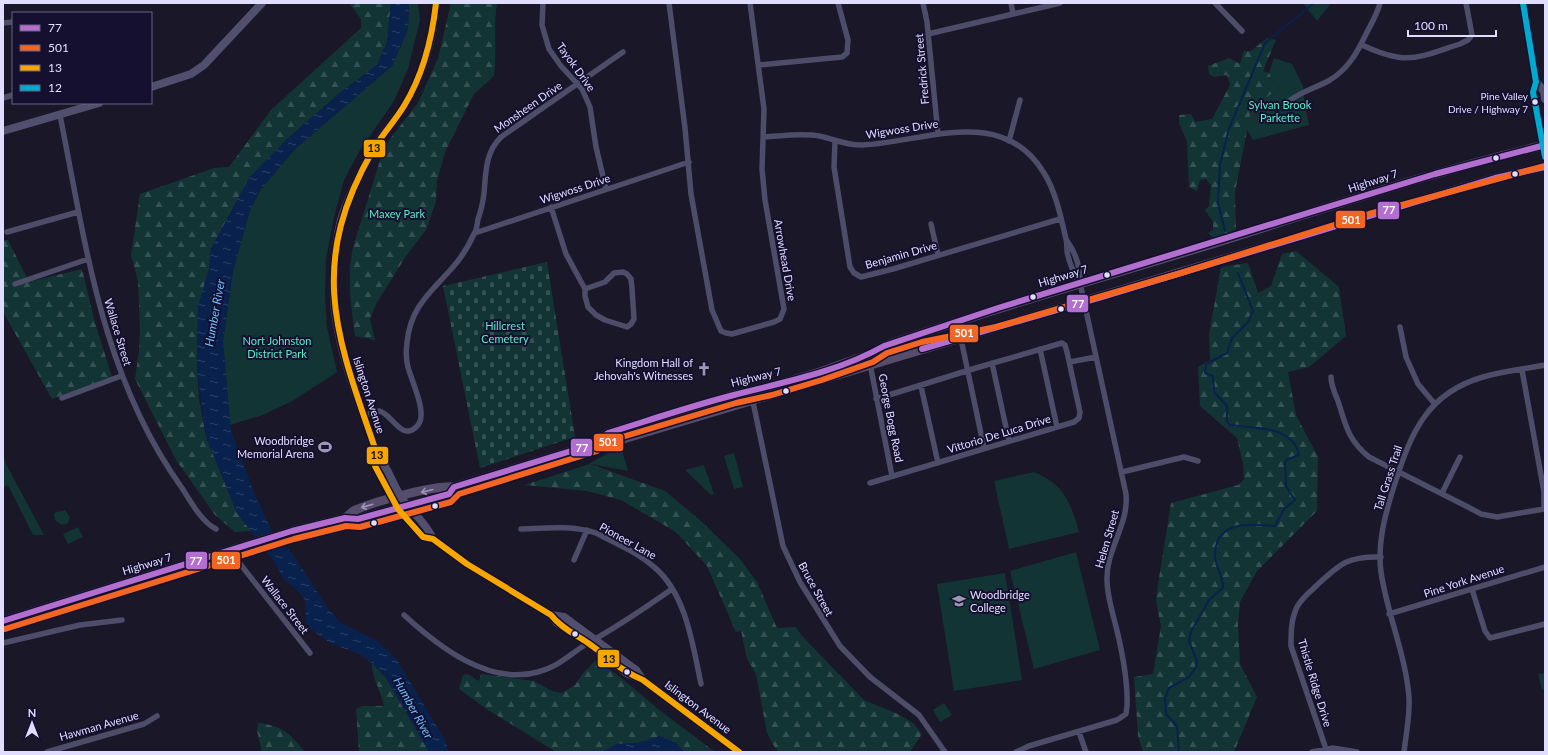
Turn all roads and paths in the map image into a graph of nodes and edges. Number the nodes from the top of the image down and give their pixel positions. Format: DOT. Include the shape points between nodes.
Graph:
graph roads {
  1 [pos="261,3"];
  2 [pos="436,3"];
  3 [pos="543,3"];
  4 [pos="669,3"];
  5 [pos="750,3"];
  6 [pos="838,3"];
  7 [pos="924,3"];
  8 [pos="1010,3"];
  9 [pos="1060,3"];
  10 [pos="1215,3"];
  11 [pos="1380,3"];
  12 [pos="1466,3"];
  13 [pos="1523,3"];
  14 [pos="1013,14"];
  15 [pos="1242,32"];
  16 [pos="928,34"];
  17 [pos="1362,45"];
  18 [pos="623,52"];
  19 [pos="759,65"];
  20 [pos="1536,82"];
  21 [pos="578,84"];
  22 [pos="152,87"];
  23 [pos="1545,99"];
  24 [pos="1020,100"];
  25 [pos="1289,101"];
  26 [pos="96,104"];
  27 [pos="60,115"];
  28 [pos="3,131"];
  29 [pos="938,134"];
  30 [pos="765,137"];
  31 [pos="1009,141"];
  32 [pos="835,142"];
  33 [pos="1544,145"];
  34 [pos="1545,157"];
  35 [pos="689,162"];
  36 [pos="1545,167"];
  37 [pos="606,189"];
  38 [pos="551,207"];
  39 [pos="78,212"];
  40 [pos="1060,219"];
  41 [pos="931,224"];
  42 [pos="7,232"];
  43 [pos="475,233"];
  44 [pos="938,255"];
  45 [pos="88,259"];
  46 [pos="1080,283"];
  47 [pos="15,284"];
  48 [pos="585,289"];
  49 [pos="1084,302"];
  50 [pos="1400,327"];
  51 [pos="960,339"];
  52 [pos="1040,349"];
  53 [pos="1096,357"];
  54 [pos="1070,362"];
  55 [pos="992,363"];
  56 [pos="870,364"];
  57 [pos="1545,365"];
  58 [pos="1522,370"];
  59 [pos="968,371"];
  60 [pos="121,376"];
  61 [pos="1331,377"];
  62 [pos="922,386"];
  63 [pos="751,396"];
  64 [pos="62,398"];
  65 [pos="876,399"];
  66 [pos="1434,403"];
  67 [pos="365,416"];
  68 [pos="1057,427"];
  69 [pos="1010,441"];
  70 [pos="984,448"];
  71 [pos="1460,457"];
  72 [pos="1198,461"];
  73 [pos="938,463"];
  74 [pos="1399,471"];
  75 [pos="1122,472"];
  76 [pos="892,476"];
  77 [pos="870,483"];
  78 [pos="454,487"];
  79 [pos="1442,493"];
  80 [pos="396,497"];
  81 [pos="408,506"];
  82 [pos="398,509"];
  83 [pos="345,518"];
  84 [pos="216,529"];
  85 [pos="521,529"];
  86 [pos="587,530"];
  87 [pos="433,539"];
  88 [pos="230,551"];
  89 [pos="1381,557"];
  90 [pos="574,560"];
  91 [pos="1545,567"];
  92 [pos="672,589"];
  93 [pos="1472,589"];
  94 [pos="1390,614"];
  95 [pos="404,615"];
  96 [pos="122,620"];
  97 [pos="3,621"];
  98 [pos="1545,624"];
  99 [pos="591,642"];
  100 [pos="3,643"];
  101 [pos="310,653"];
  102 [pos="702,684"];
  103 [pos="157,716"];
  104 [pos="1079,732"];
  105 [pos="1326,749"];
  106 [pos="47,752"];
  107 [pos="739,752"];
  108 [pos="944,752"];
  109 [pos="1016,752"];
  110 [pos="1086,752"];
  111 [pos="1312,752"];
  112 [pos="1357,752"];
  113 [pos="1404,752"];
  1 -- 22 [label="main road" via="204,65 191,74"];
  2 -- 67 [label="main road, Islington Avenue" via="432,36 412,90 361,173 344,209 339,236 334,283 336,317 350,376"];
  3 -- 21 [label="street, Tayok Drive" via="542,25 549,49"];
  4 -- 35 [label="street"];
  5 -- 19 [label="street"];
  6 -- 19 [label="street" via="848,40 847,53 842,57"];
  7 -- 16 [label="street, Fredrick Street"];
  8 -- 14 [label="street"];
  9 -- 14 [label="street"];
  10 -- 15 [label="street"];
  11 -- 17 [label="street"];
  12 -- 17 [label="street" via="1472,36 1460,44 1407,59 1388,56"];
  13 -- 20 [label="main road"];
  14 -- 16 [label="street"];
  16 -- 29 [label="street, Fredrick Street"];
  17 -- 25 [label="street" via="1344,70"];
  18 -- 21 [label="street, Monsheen Drive"];
  19 -- 30 [label="street"];
  20 -- 23 [label="main road" via="1544,91"];
  20 -- 33 [label="main road" via="1533,92"];
  21 -- 37 [label="street, Tayok Drive" via="585,93 590,107"];
  21 -- 43 [label="street, Monsheen Drive" via="501,137 493,146 487,160 484,199"];
  24 -- 31 [label="street"];
  26 -- 27 [label="main road"];
  27 -- 28 [label="main road"];
  27 -- 39 [label="street, Wallace Street"];
  29 -- 31 [label="street, Wigwoss Drive" via="982,132"];
  29 -- 32 [label="street, Wigwoss Drive" via="862,146"];
  30 -- 32 [label="street, Wigwoss Drive" via="819,136"];
  30 -- 35 [label="street, Arrowhead Drive" via="762,169 765,200 784,309 780,319 774,322 732,334 721,331 717,325 696,221"];
  31 -- 40 [label="street, Wigwoss Drive" via="1031,157 1044,173 1053,192"];
  32 -- 44 [label="street, Benjamin Drive" via="834,167 850,267 854,273 861,277 867,276"];
  33 -- 34 [label="main road"];
  33 -- 46 [label="main road, Highway 7" via="1435,174"];
  35 -- 37 [label="street, Wigwoss Drive"];
  36 -- 49 [label="main road, Highway 7" via="1495,178"];
  37 -- 38 [label="street, Wigwoss Drive"];
  38 -- 43 [label="street, Wigwoss Drive"];
  38 -- 48 [label="street" via="566,254"];
  39 -- 42 [label="street"];
  39 -- 45 [label="street, Wallace Street"];
  40 -- 44 [label="street, Benjamin Drive"];
  40 -- 46 [label="street, Wigwoss Drive" via="1080,268"];
  41 -- 44 [label="street"];
  43 -- 67 [label="street, Monsheen Drive" via="454,266 426,295 412,318 406,348 408,367 422,420 411,430 404,430 398,428 384,413 378,411"];
  45 -- 47 [label="street"];
  45 -- 60 [label="street, Wallace Street"];
  46 -- 49 [label="street, Wigwoss Drive"];
  46 -- 63 [label="main road, Highway 7" via="945,325"];
  48 -- 48 [label="street" via="588,307 596,315 614,324 627,327 632,324 632,288 631,279 627,274 614,273 605,282"];
  49 -- 51 [label="main road, Highway 7"];
  49 -- 53 [label="street, Helen Street"];
  50 -- 66 [label="street" via="1406,357 1418,384"];
  51 -- 56 [label="main road, Highway 7"];
  51 -- 59 [label="street"];
  52 -- 54 [label="street, Vittorio De Luca Drive" via="1062,343"];
  52 -- 55 [label="street, Vittorio De Luca Drive"];
  52 -- 68 [label="street"];
  53 -- 54 [label="street"];
  53 -- 75 [label="street, Helen Street"];
  54 -- 68 [label="street, Vittorio De Luca Drive" via="1079,418"];
  55 -- 59 [label="street, Vittorio De Luca Drive"];
  55 -- 69 [label="street"];
  56 -- 63 [label="main road, Highway 7"];
  56 -- 65 [label="street, George Bogg Road"];
  57 -- 58 [label="street, Tall Grass Trail"];
  58 -- 66 [label="street, Tall Grass Trail" via="1477,379"];
  58 -- 79 [label="street" via="1544,492 1544,509 1492,517"];
  59 -- 62 [label="street, Vittorio De Luca Drive"];
  59 -- 70 [label="street"];
  60 -- 64 [label="street"];
  60 -- 84 [label="street, Wallace Street" via="164,462 205,520"];
  61 -- 74 [label="street" via="1343,423 1352,440 1369,457"];
  62 -- 65 [label="street, Vittorio De Luca Drive"];
  62 -- 73 [label="street"];
  63 -- 78 [label="main road, Highway 7" via="610,443 594,444"];
  63 -- 108 [label="street, Bruce Street" via="783,546 800,582 840,646 870,677 919,715"];
  65 -- 76 [label="street, George Bogg Road"];
  66 -- 74 [label="street, Tall Grass Trail" via="1415,432"];
  67 -- 80 [label="main road, Islington Avenue" via="378,457 384,464"];
  68 -- 69 [label="street, Vittorio De Luca Drive"];
  69 -- 70 [label="street, Vittorio De Luca Drive"];
  70 -- 73 [label="street, Vittorio De Luca Drive"];
  71 -- 79 [label="street"];
  72 -- 75 [label="street" via="1184,457"];
  73 -- 76 [label="street, Vittorio De Luca Drive"];
  74 -- 79 [label="street"];
  74 -- 89 [label="street, Tall Grass Trail" via="1387,510"];
  75 -- 104 [label="street, Helen Street" via="1126,513 1110,557 1106,579 1119,642 1127,698 1126,714 1117,720"];
  76 -- 77 [label="street, Vittorio De Luca Drive"];
  78 -- 80 [label="main road, Highway 7, one-way" via="445,486"];
  78 -- 81 [label="main road, Highway 7" via="449,494"];
  80 -- 81 [label="main road, Islington Avenue"];
  80 -- 82 [label="main road, Islington Avenue"];
  80 -- 83 [label="main road, Highway 7, one-way" via="357,509"];
  81 -- 82 [label="main road, Highway 7"];
  81 -- 87 [label="main road, Islington Avenue" via="429,529"];
  82 -- 83 [label="main road, Highway 7" via="358,519"];
  82 -- 87 [label="main road, Islington Avenue" via="423,537"];
  83 -- 88 [label="main road, Highway 7" via="292,531"];
  85 -- 86 [label="street, Pioneer Lane"];
  86 -- 90 [label="street, Pioneer Lane"];
  86 -- 92 [label="street, Pioneer Lane" via="646,560 662,574"];
  87 -- 99 [label="main road, Islington Avenue" via="467,564"];
  88 -- 97 [label="main road, Highway 7"];
  88 -- 101 [label="street, Wallace Street"];
  89 -- 94 [label="street, Tall Grass Trail" via="1381,573"];
  89 -- 105 [label="street, Thistle Ridge Drive" via="1358,557 1341,564 1306,595 1297,606 1293,617 1291,646"];
  91 -- 93 [label="street, Pine York Avenue"];
  92 -- 99 [label="street"];
  92 -- 102 [label="street, Pioneer Lane" via="680,602"];
  93 -- 94 [label="street, Pine York Avenue"];
  93 -- 98 [label="street" via="1485,631 1490,638"];
  94 -- 113 [label="street, Tall Grass Trail" via="1409,696 1410,710"];
  95 -- 99 [label="street" via="464,660 498,672 538,672 568,658"];
  96 -- 100 [label="street" via="80,625"];
  99 -- 107 [label="main road, Islington Avenue" via="636,670 643,680"];
  103 -- 106 [label="street, Hawman Avenue" via="144,724"];
  104 -- 109 [label="street, Helen Street"];
  104 -- 110 [label="street"];
  105 -- 111 [label="street"];
  105 -- 112 [label="street"];
}
